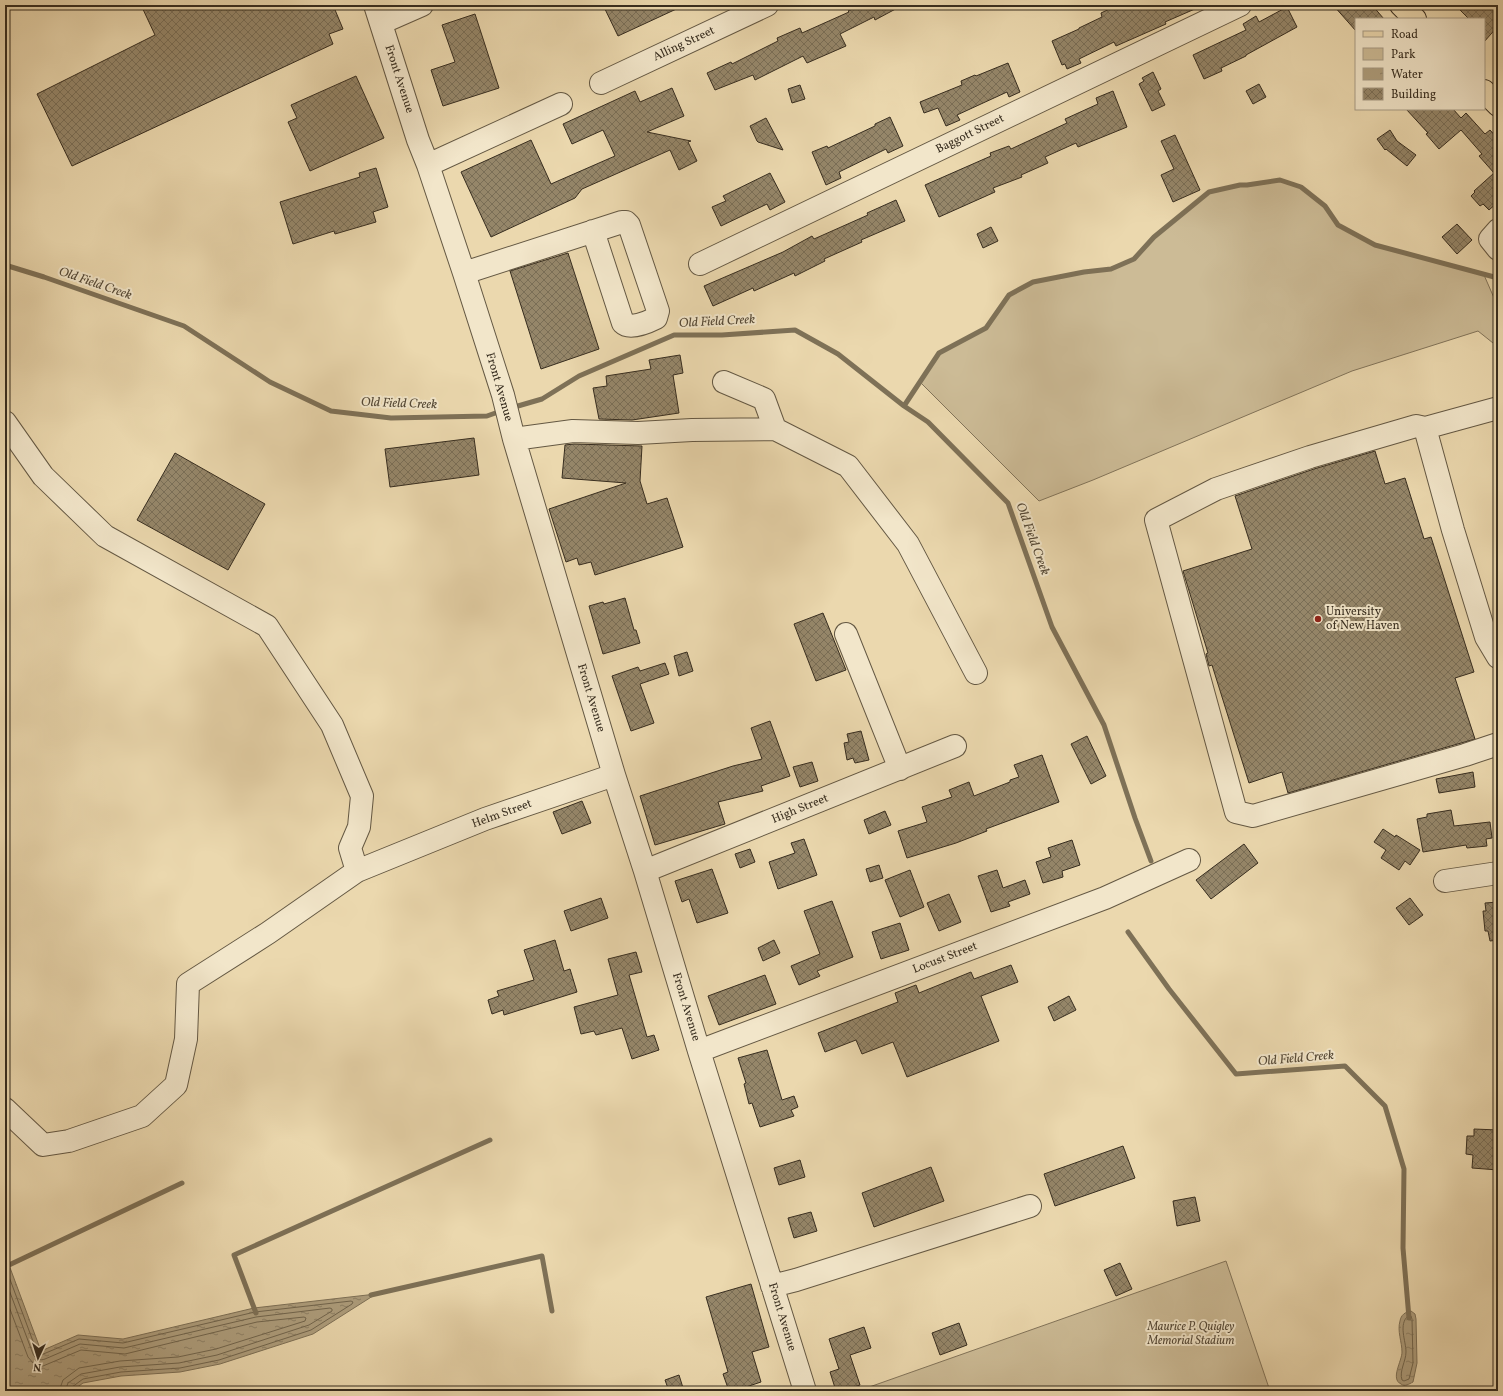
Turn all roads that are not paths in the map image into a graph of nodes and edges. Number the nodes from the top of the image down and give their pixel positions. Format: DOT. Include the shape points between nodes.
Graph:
graph roads {
  1 [pos="422,5"];
  2 [pos="767,5"];
  3 [pos="1240,5"];
  4 [pos="1401,5"];
  5 [pos="378,14"];
  6 [pos="1414,18"];
  7 [pos="601,83"];
  8 [pos="1485,92"];
  9 [pos="561,104"];
  10 [pos="1498,105"];
  11 [pos="428,165"];
  12 [pos="1498,230"];
  13 [pos="593,232"];
  14 [pos="1498,249"];
  15 [pos="700,264"];
  16 [pos="464,273"];
  17 [pos="724,382"];
  18 [pos="1498,408"];
  19 [pos="5,422"];
  20 [pos="775,428"];
  21 [pos="1425,428"];
  22 [pos="511,429"];
  23 [pos="846,634"];
  24 [pos="1498,657"];
  25 [pos="976,672"];
  26 [pos="1498,744"];
  27 [pos="954,746"];
  28 [pos="900,769"];
  29 [pos="614,775"];
  30 [pos="1189,860"];
  31 [pos="357,871"];
  32 [pos="645,871"];
  33 [pos="1498,873"];
  34 [pos="1445,882"];
  35 [pos="699,1051"];
  36 [pos="5,1109"];
  37 [pos="1030,1206"];
  38 [pos="772,1286"];
  39 [pos="805,1391"];
  1 -- 5 [label="street"];
  2 -- 7 [label="street, Alling Street"];
  3 -- 15 [label="street, Baggott Street"];
  4 -- 6 [label="main road"];
  5 -- 11 [label="street, Front Avenue"];
  8 -- 10 [label="main road"];
  9 -- 11 [label="street"];
  11 -- 16 [label="street, Front Avenue"];
  12 -- 14 [label="street" via="1490,239"];
  13 -- 16 [label="street"];
  16 -- 22 [label="street, Front Avenue" via="503,395"];
  17 -- 20 [label="street" via="764,399"];
  18 -- 21 [label="street"];
  19 -- 31 [label="street" via="43,476 105,536 267,626 332,725 362,796 359,827 350,848"];
  20 -- 22 [label="street" via="638,433"];
  20 -- 25 [label="street" via="848,466 908,544"];
  21 -- 24 [label="street" via="1486,637"];
  21 -- 26 [label="street" via="1416,426 1310,457 1216,489 1156,520 1236,812 1253,816"];
  22 -- 29 [label="street, Front Avenue"];
  23 -- 28 [label="street"];
  27 -- 28 [label="street, High Street"];
  28 -- 32 [label="street, High Street"];
  29 -- 31 [label="street, Helm Street" via="485,819"];
  29 -- 32 [label="street, Front Avenue"];
  30 -- 35 [label="street, Locust Street" via="1105,898"];
  31 -- 36 [label="street, Helm Street" via="268,933 188,984 186,1039 176,1085 142,1116 69,1141 43,1145"];
  32 -- 35 [label="street, Front Avenue"];
  33 -- 34 [label="street"];
  35 -- 38 [label="street, Front Avenue"];
  37 -- 38 [label="street"];
  38 -- 39 [label="street, Front Avenue"];
}
